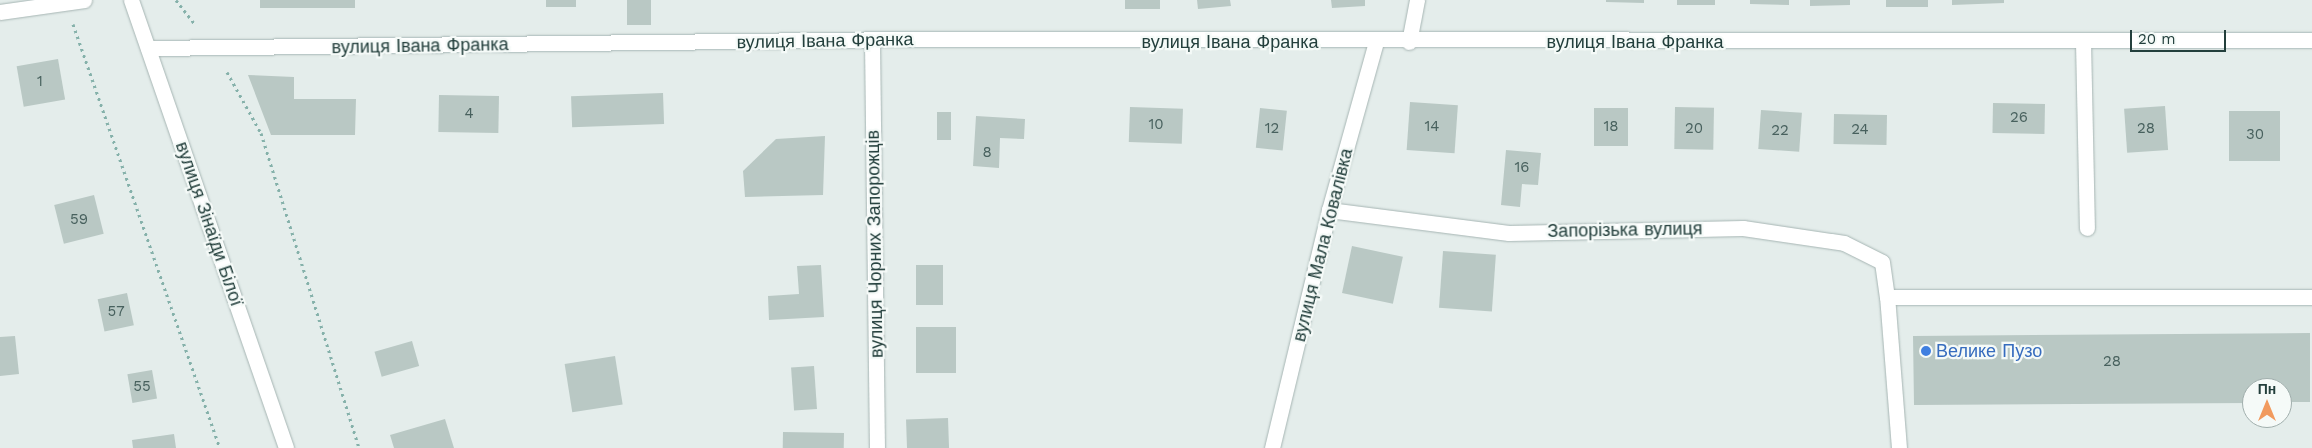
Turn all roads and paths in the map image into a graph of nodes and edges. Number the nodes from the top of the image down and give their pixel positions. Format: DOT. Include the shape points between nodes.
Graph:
graph roads {
  1 [pos="84,0"];
  2 [pos="131,0"];
  3 [pos="176,0"];
  4 [pos="1418,0"];
  5 [pos="65,2"];
  6 [pos="0,12"];
  7 [pos="2312,40"];
  8 [pos="872,41"];
  9 [pos="2083,41"];
  10 [pos="1376,42"];
  11 [pos="1409,42"];
  12 [pos="148,48"];
  13 [pos="214,49"];
  14 [pos="1329,210"];
  15 [pos="2087,228"];
  16 [pos="1886,297"];
  17 [pos="2312,297"];
  18 [pos="220,448"];
  19 [pos="286,448"];
  20 [pos="360,448"];
  21 [pos="878,448"];
  22 [pos="1272,448"];
  23 [pos="1899,448"];
  1 -- 5 [label="street"];
  2 -- 12 [label="street, вулиця Зінаїди Білої"];
  3 -- 13 [label="path"];
  4 -- 11 [label="street"];
  5 -- 6 [label="street"];
  5 -- 18 [label="path"];
  7 -- 9 [label="street, вулиця Івана Франка"];
  8 -- 10 [label="street, вулиця Івана Франка"];
  8 -- 13 [label="street, вулиця Івана Франка"];
  8 -- 21 [label="street, вулиця Чорних Запорожців"];
  9 -- 11 [label="street, вулиця Івана Франка"];
  9 -- 15 [label="street"];
  10 -- 11 [label="street, вулиця Івана Франка"];
  10 -- 14 [label="street, вулиця Мала Ковалівка"];
  12 -- 13 [label="street, вулиця Івана Франка"];
  12 -- 19 [label="street, вулиця Зінаїди Білої"];
  13 -- 20 [label="path" via="261,133"];
  14 -- 16 [label="street, Запорізька вулиця" via="1509,233 1743,228 1844,243 1882,262"];
  14 -- 22 [label="street, вулиця Мала Ковалівка"];
  16 -- 17 [label="street"];
  16 -- 23 [label="street"];
}
